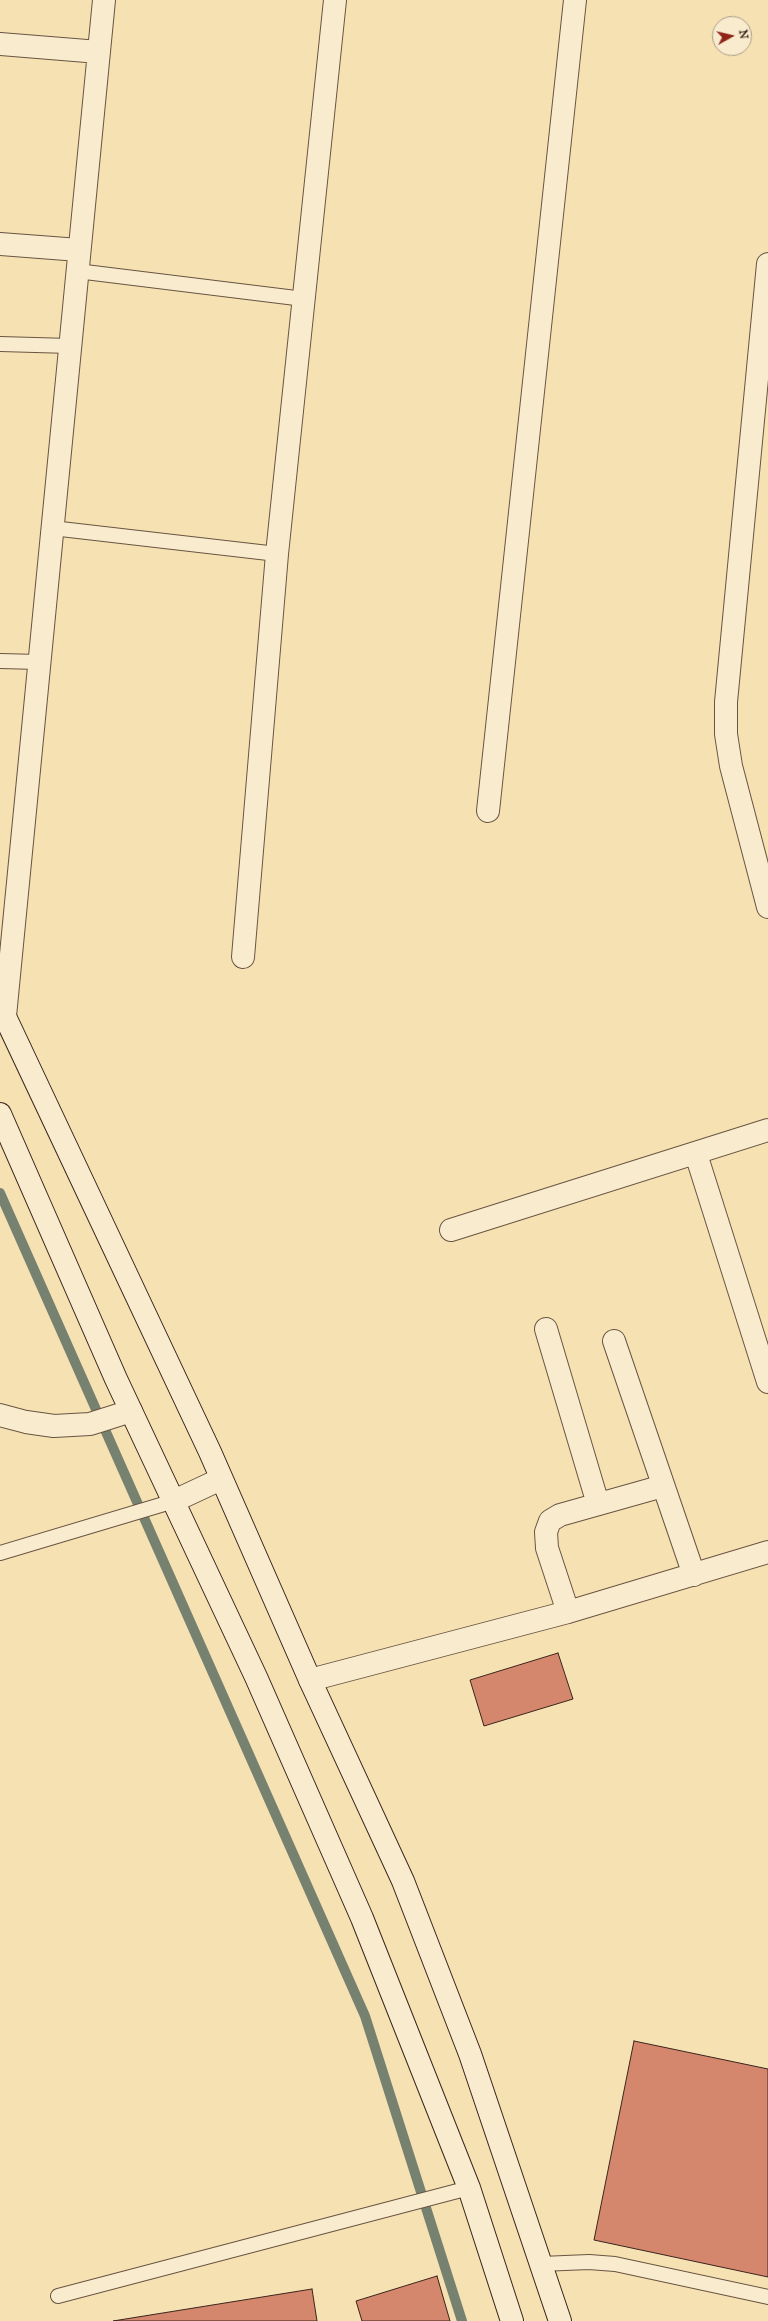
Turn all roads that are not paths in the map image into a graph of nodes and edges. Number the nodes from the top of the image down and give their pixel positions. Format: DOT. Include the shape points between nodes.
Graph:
graph roads {
  1 [pos="104,0"];
  2 [pos="335,0"];
  3 [pos="575,0"];
  4 [pos="0,44"];
  5 [pos="99,52"];
  6 [pos="0,244"];
  7 [pos="78,261"];
  8 [pos="768,264"];
  9 [pos="304,298"];
  10 [pos="0,344"];
  11 [pos="70,346"];
  12 [pos="52,528"];
  13 [pos="277,554"];
  14 [pos="0,661"];
  15 [pos="39,662"];
  16 [pos="488,811"];
  17 [pos="768,906"];
  18 [pos="243,958"];
  19 [pos="2,1011"];
  20 [pos="0,1114"];
  21 [pos="768,1130"];
  22 [pos="696,1154"];
  23 [pos="451,1230"];
  24 [pos="546,1329"];
  25 [pos="614,1341"];
  26 [pos="768,1382"];
  27 [pos="124,1414"];
  28 [pos="0,1415"];
  29 [pos="221,1478"];
  30 [pos="663,1486"];
  31 [pos="165,1504"];
  32 [pos="598,1504"];
  33 [pos="768,1552"];
  34 [pos="0,1553"];
  35 [pos="694,1575"];
  36 [pos="568,1612"];
  37 [pos="310,1680"];
  38 [pos="469,2188"];
  39 [pos="541,2264"];
  40 [pos="58,2296"];
  41 [pos="768,2297"];
  42 [pos="512,2321"];
  43 [pos="560,2321"];
  1 -- 5 [label="street"];
  2 -- 9 [label="street"];
  3 -- 16 [label="street"];
  4 -- 5 [label="street"];
  5 -- 7 [label="street"];
  6 -- 7 [label="street"];
  7 -- 9 [label="lane"];
  7 -- 11 [label="street"];
  8 -- 17 [label="street" via="726,721 731,766"];
  9 -- 13 [label="street"];
  10 -- 11 [label="lane"];
  11 -- 12 [label="street"];
  12 -- 13 [label="lane"];
  12 -- 15 [label="street"];
  13 -- 18 [label="street"];
  14 -- 15 [label="lane"];
  15 -- 19 [label="street"];
  19 -- 29 [label="street"];
  20 -- 27 [label="street"];
  21 -- 22 [label="street"];
  22 -- 23 [label="street"];
  22 -- 26 [label="street"];
  24 -- 32 [label="street"];
  25 -- 30 [label="street"];
  27 -- 28 [label="street" via="90,1424 54,1426"];
  27 -- 31 [label="street"];
  29 -- 31 [label="street"];
  29 -- 37 [label="street"];
  30 -- 32 [label="street"];
  30 -- 35 [label="street"];
  31 -- 34 [label="lane"];
  31 -- 38 [label="street" via="256,1677 362,1918"];
  32 -- 36 [label="street" via="560,1515 550,1522 546,1532 547,1548"];
  33 -- 35 [label="street"];
  35 -- 36 [label="street"];
  36 -- 37 [label="street"];
  37 -- 39 [label="street" via="403,1881 470,2054"];
  38 -- 40 [label="lane"];
  38 -- 42 [label="street"];
  39 -- 41 [label="lane" via="615,2264"];
  39 -- 43 [label="street"];
}
